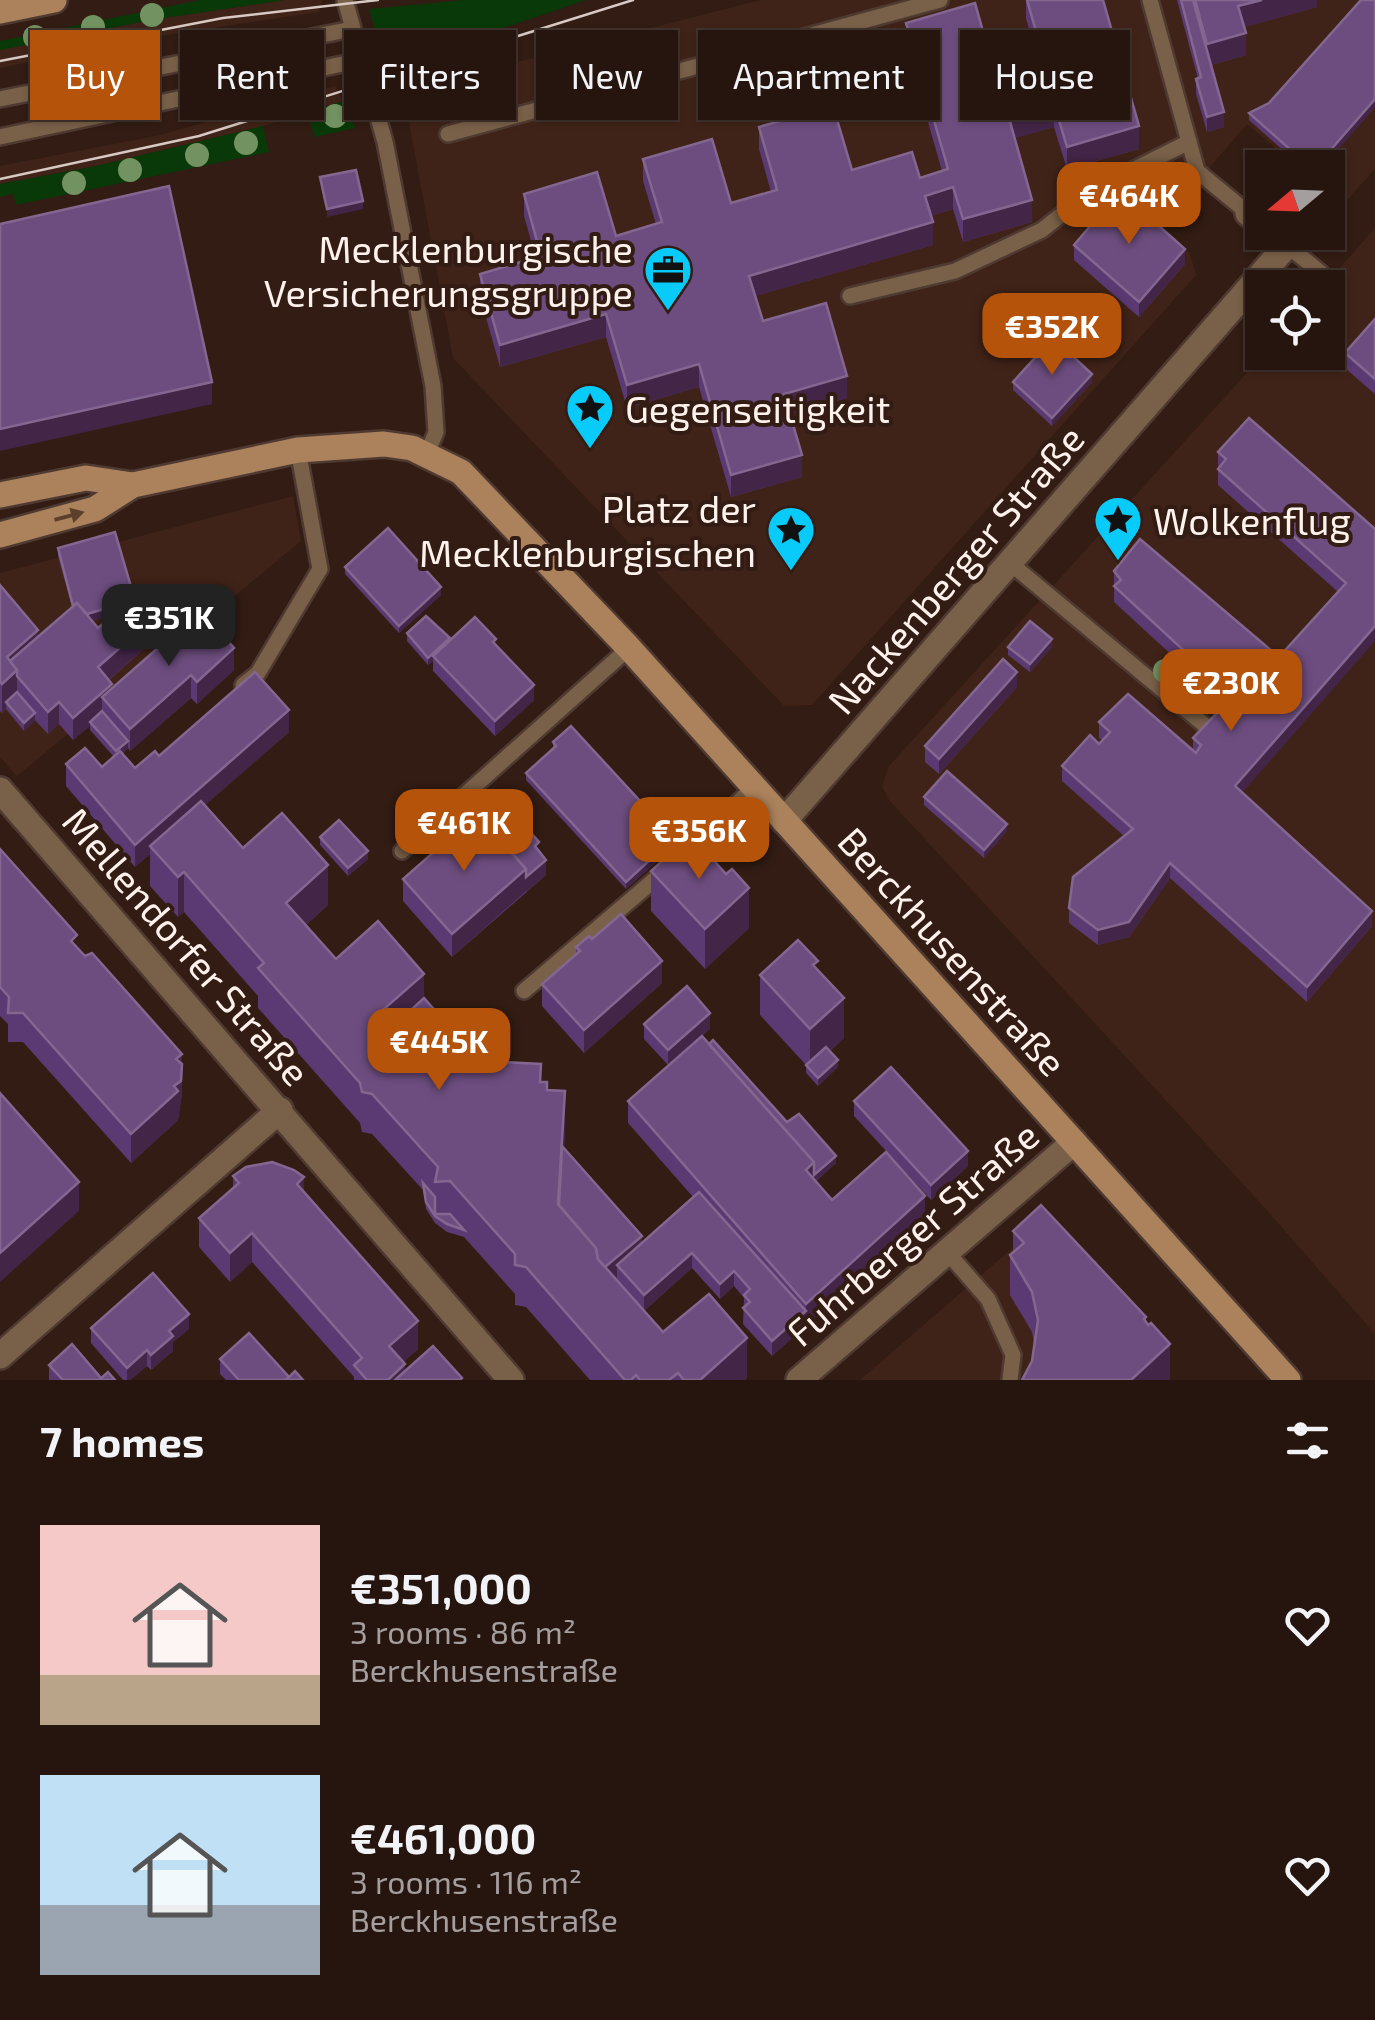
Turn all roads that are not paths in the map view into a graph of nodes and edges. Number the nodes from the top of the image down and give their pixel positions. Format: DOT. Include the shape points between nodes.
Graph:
graph roads {
  1 [pos="54,0"];
  2 [pos="345,0"];
  3 [pos="940,0"];
  4 [pos="1150,0"];
  5 [pos="0,11"];
  6 [pos="352,29"];
  7 [pos="344,63"];
  8 [pos="0,99"];
  9 [pos="378,120"];
  10 [pos="448,134"];
  11 [pos="0,137"];
  12 [pos="1189,142"];
  13 [pos="1245,211"];
  14 [pos="1271,250"];
  15 [pos="1293,250"];
  16 [pos="1317,270"];
  17 [pos="850,296"];
  18 [pos="298,450"];
  19 [pos="428,454"];
  20 [pos="133,485"];
  21 [pos="0,495"];
  22 [pos="0,534"];
  23 [pos="1010,563"];
  24 [pos="629,648"];
  25 [pos="228,698"];
  26 [pos="1213,732"];
  27 [pos="754,787"];
  28 [pos="0,790"];
  29 [pos="784,821"];
  30 [pos="402,851"];
  31 [pos="524,991"];
  32 [pos="280,1110"];
  33 [pos="1074,1142"];
  34 [pos="948,1253"];
  35 [pos="0,1356"];
  36 [pos="807,1378"];
  37 [pos="511,1380"];
  38 [pos="1010,1380"];
  39 [pos="1288,1380"];
  1 -- 5 [label="street"];
  2 -- 6 [label="lane"];
  3 -- 10 [label="lane"];
  4 -- 12 [label="lane"];
  6 -- 8 [label="lane"];
  7 -- 11 [label="lane"];
  9 -- 19 [label="lane" via="433,386 436,432"];
  12 -- 13 [label="lane" via="1197,170"];
  12 -- 17 [label="lane" via="1091,191 1042,230 955,271"];
  14 -- 23 [label="street, Nackenberger Straße"];
  15 -- 16 [label="lane"];
  18 -- 19 [label="street, Berckhusenstraße" via="384,444"];
  18 -- 20 [label="street, Berckhusenstraße"];
  18 -- 25 [label="lane" via="320,569 258,673"];
  19 -- 24 [label="street, Berckhusenstraße" via="461,472"];
  20 -- 21 [label="street, Berckhusenstraße" via="86,478"];
  22 -- 20 [label="street, Berckhusenstraße, one-way" via="95,509"];
  23 -- 26 [label="lane"];
  23 -- 29 [label="street, Nackenberger Straße"];
  24 -- 27 [label="street, Berckhusenstraße"];
  24 -- 30 [label="lane"];
  27 -- 29 [label="street, Berckhusenstraße"];
  27 -- 31 [label="lane"];
  28 -- 32 [label="street, Mellendorfer Straße"];
  29 -- 33 [label="street, Berckhusenstraße"];
  32 -- 35 [label="street"];
  32 -- 37 [label="street, Mellendorfer Straße"];
  33 -- 34 [label="street, Fuhrberger Straße"];
  33 -- 39 [label="street, Berckhusenstraße"];
  34 -- 36 [label="street, Fuhrberger Straße"];
  34 -- 38 [label="lane" via="988,1299 1013,1355"];
}
